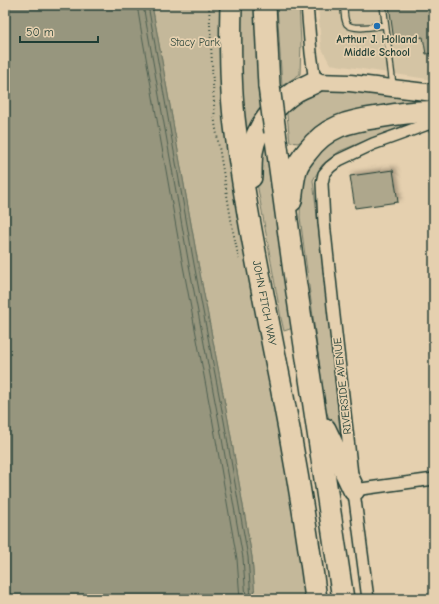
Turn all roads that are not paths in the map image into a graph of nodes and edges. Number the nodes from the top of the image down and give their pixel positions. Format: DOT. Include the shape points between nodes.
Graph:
graph roads {
  1 [pos="231,5"];
  2 [pos="266,5"];
  3 [pos="307,5"];
  4 [pos="344,5"];
  5 [pos="383,5"];
  6 [pos="385,25"];
  7 [pos="315,82"];
  8 [pos="394,88"];
  9 [pos="434,93"];
  10 [pos="434,112"];
  11 [pos="434,123"];
  12 [pos="288,225"];
  13 [pos="263,294"];
  14 [pos="314,406"];
  15 [pos="434,479"];
  16 [pos="354,490"];
  17 [pos="316,599"];
  18 [pos="342,599"];
  19 [pos="368,599"];
  1 -- 13 [label="highway, JOHN FITCH WAY" via="234,125"];
  2 -- 12 [label="highway, bridge" via="269,86"];
  3 -- 7 [label="street"];
  4 -- 6 [label="lane" via="346,23 350,26 357,28"];
  5 -- 6 [label="lane"];
  6 -- 8 [label="lane"];
  7 -- 8 [label="main road"];
  7 -- 13 [label="highway" via="284,100 264,121 252,151 251,180"];
  8 -- 9 [label="main road"];
  10 -- 12 [label="highway" via="424,111 360,120 328,131 310,147 298,166"];
  11 -- 16 [label="street, RIVERSIDE AVENUE" via="373,144 339,160 324,174 322,183 324,222"];
  12 -- 14 [label="highway"];
  13 -- 17 [label="highway, JOHN FITCH WAY" via="286,408"];
  14 -- 16 [label="highway"];
  14 -- 18 [label="highway"];
  15 -- 16 [label="street"];
  16 -- 19 [label="street, RIVERSIDE AVENUE"];
}
